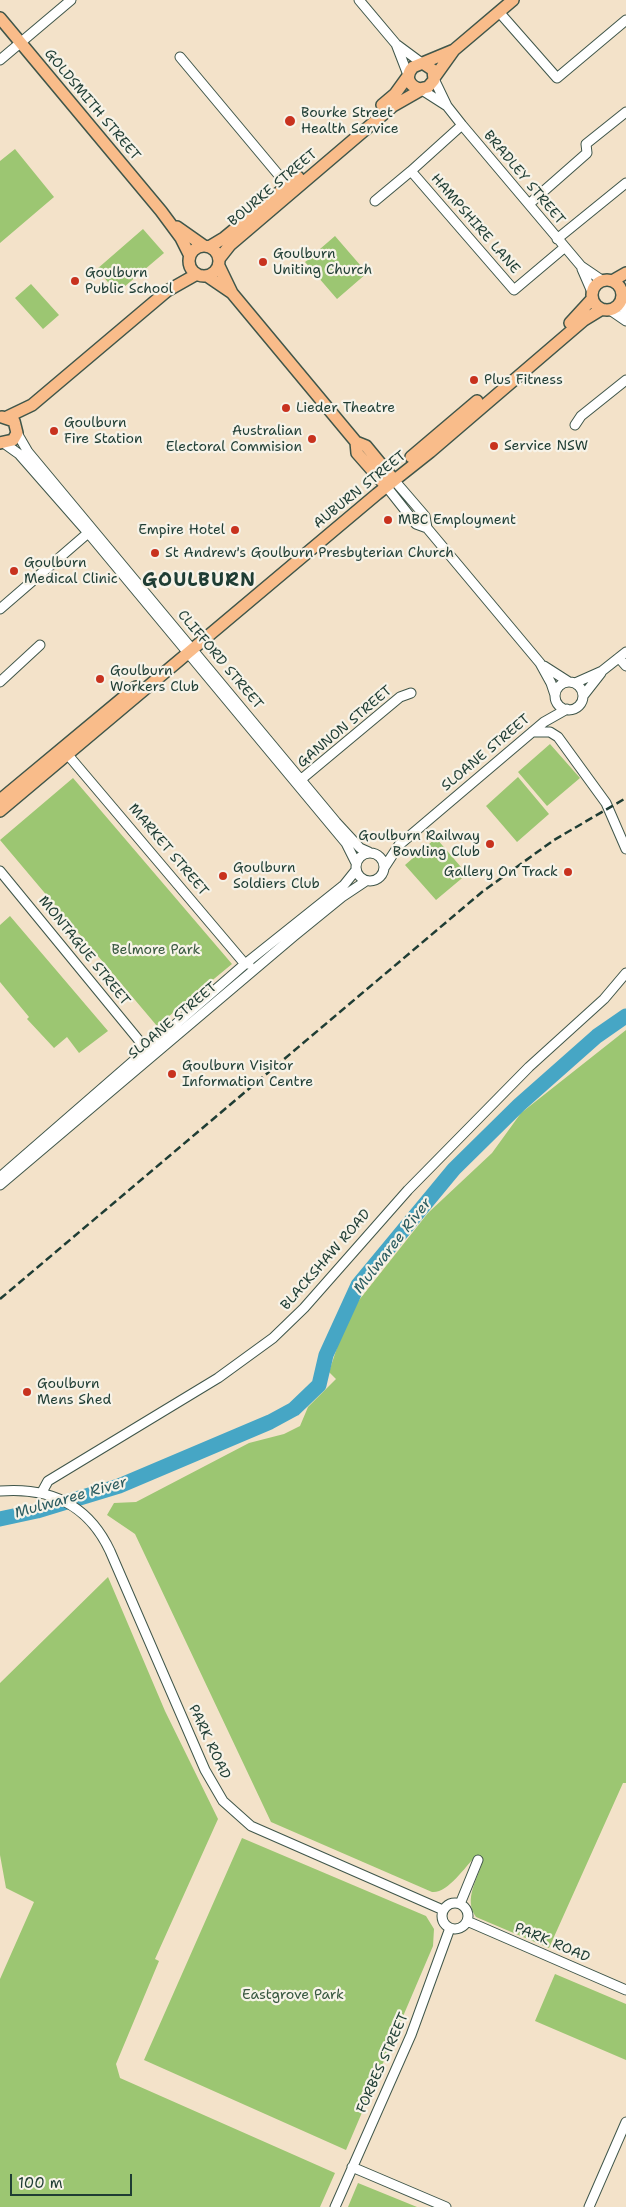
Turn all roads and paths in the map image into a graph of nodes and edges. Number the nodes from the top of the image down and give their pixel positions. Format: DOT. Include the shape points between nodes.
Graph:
graph roads {
  1 [pos="71,0"];
  2 [pos="359,0"];
  3 [pos="513,0"];
  4 [pos="499,12"];
  5 [pos="0,18"];
  6 [pos="626,20"];
  7 [pos="21,43"];
  8 [pos="396,44"];
  9 [pos="454,50"];
  10 [pos="180,57"];
  11 [pos="0,60"];
  12 [pos="424,64"];
  13 [pos="408,75"];
  14 [pos="434,78"];
  15 [pos="421,90"];
  16 [pos="447,106"];
  17 [pos="626,112"];
  18 [pos="462,126"];
  19 [pos="411,171"];
  20 [pos="626,183"];
  21 [pos="288,185"];
  22 [pos="375,202"];
  23 [pos="529,204"];
  24 [pos="161,212"];
  25 [pos="557,239"];
  26 [pos="206,246"];
  27 [pos="564,247"];
  28 [pos="219,262"];
  29 [pos="581,266"];
  30 [pos="196,268"];
  31 [pos="626,273"];
  32 [pos="608,281"];
  33 [pos="232,293"];
  34 [pos="592,295"];
  35 [pos="623,295"];
  36 [pos="606,310"];
  37 [pos="626,314"];
  38 [pos="626,321"];
  39 [pos="626,380"];
  40 [pos="32,405"];
  41 [pos="3,416"];
  42 [pos="575,425"];
  43 [pos="17,431"];
  44 [pos="1,443"];
  45 [pos="388,481"];
  46 [pos="80,518"];
  47 [pos="91,533"];
  48 [pos="0,609"];
  49 [pos="40,645"];
  50 [pos="188,648"];
  51 [pos="623,655"];
  52 [pos="540,662"];
  53 [pos="626,666"];
  54 [pos="602,671"];
  55 [pos="0,682"];
  56 [pos="572,683"];
  57 [pos="412,693"];
  58 [pos="583,696"];
  59 [pos="556,697"];
  60 [pos="567,709"];
  61 [pos="556,715"];
  62 [pos="544,722"];
  63 [pos="532,732"];
  64 [pos="558,737"];
  65 [pos="68,755"];
  66 [pos="578,764"];
  67 [pos="299,782"];
  68 [pos="0,800"];
  69 [pos="0,810"];
  70 [pos="626,836"];
  71 [pos="399,845"];
  72 [pos="626,849"];
  73 [pos="373,853"];
  74 [pos="356,866"];
  75 [pos="384,868"];
  76 [pos="0,871"];
  77 [pos="366,881"];
  78 [pos="294,936"];
  79 [pos="245,964"];
  80 [pos="626,973"];
  81 [pos="194,1021"];
  82 [pos="146,1049"];
  83 [pos="132,1080"];
  84 [pos="116,1087"];
  85 [pos="0,1177"];
  86 [pos="0,1185"];
  87 [pos="0,1491"];
  88 [pos="42,1492"];
  89 [pos="478,1860"];
  90 [pos="460,1904"];
  91 [pos="443,1910"];
  92 [pos="467,1921"];
  93 [pos="450,1928"];
  94 [pos="626,1990"];
  95 [pos="626,2122"];
  96 [pos="352,2167"];
  97 [pos="335,2207"];
  98 [pos="446,2207"];
  99 [pos="589,2207"];
  1 -- 7 [label="street"];
  2 -- 8 [label="street"];
  3 -- 4 [label="main road"];
  4 -- 6 [label="street" via="557,78"];
  4 -- 9 [label="main road"];
  5 -- 7 [label="main road, GOLDSMITH STREET"];
  7 -- 11 [label="street"];
  7 -- 24 [label="main road, GOLDSMITH STREET"];
  8 -- 12 [label="street"];
  8 -- 13 [label="street"];
  9 -- 12 [label="main road"];
  9 -- 14 [label="main road"];
  10 -- 21 [label="street"];
  12 -- 13 [label="main road" via="414,66"];
  12 -- 14 [label="main road" via="432,69"];
  13 -- 15 [label="main road" via="412,85"];
  13 -- 21 [label="main road, BOURKE STREET" via="395,94"];
  14 -- 15 [label="main road" via="430,86"];
  14 -- 16 [label="street, BRADLEY STREET"];
  15 -- 16 [label="street, BRADLEY STREET"];
  15 -- 28 [label="main road, BOURKE STREET" via="393,106 230,245"];
  16 -- 18 [label="street, BRADLEY STREET"];
  17 -- 23 [label="street" via="586,144 587,153"];
  18 -- 19 [label="street, HAMPSHIRE LANE"];
  18 -- 23 [label="street, BRADLEY STREET"];
  19 -- 22 [label="street, HAMPSHIRE LANE"];
  19 -- 27 [label="street, HAMPSHIRE LANE" via="514,290"];
  20 -- 25 [label="street"];
  21 -- 26 [label="main road, BOURKE STREET" via="224,238"];
  23 -- 25 [label="street, BRADLEY STREET"];
  24 -- 26 [label="main road, GOLDSMITH STREET" via="185,234"];
  24 -- 30 [label="main road, GOLDSMITH STREET" via="181,238"];
  25 -- 27 [label="street, BRADLEY STREET"];
  26 -- 28 [label="main road" via="216,251"];
  26 -- 30 [label="main road" via="194,250"];
  27 -- 29 [label="street, BRADLEY STREET"];
  28 -- 30 [label="main road" via="214,272"];
  28 -- 33 [label="main road, GOLDSMITH STREET"];
  29 -- 32 [label="street, BRADLEY STREET"];
  29 -- 34 [label="street, BRADLEY STREET"];
  30 -- 33 [label="main road, GOLDSMITH STREET"];
  30 -- 40 [label="main road"];
  31 -- 32 [label="main road"];
  32 -- 34 [label="main road" via="596,285"];
  32 -- 35 [label="main road" via="619,286"];
  33 -- 45 [label="main road, GOLDSMITH STREET" via="356,442 356,453"];
  34 -- 36 [label="main road"];
  34 -- 45 [label="main road, AUBURN STREET" via="580,314"];
  35 -- 36 [label="main road" via="619,305"];
  35 -- 37 [label="street"];
  36 -- 38 [label="street"];
  36 -- 45 [label="main road, AUBURN STREET" via="584,320 430,452"];
  39 -- 42 [label="street" via="581,416"];
  40 -- 41 [label="main road"];
  40 -- 43 [label="main road"];
  41 -- 43 [label="main road" via="14,421"];
  43 -- 44 [label="main road" via="13,440"];
  43 -- 46 [label="street, CLIFFORD STREET" via="28,452"];
  44 -- 46 [label="street, CLIFFORD STREET" via="19,454"];
  45 -- 50 [label="main road, AUBURN STREET"];
  45 -- 52 [label="street, GOLDSMITH STREET" via="425,516 427,528"];
  46 -- 47 [label="street, CLIFFORD STREET"];
  47 -- 48 [label="street"];
  47 -- 50 [label="street, CLIFFORD STREET"];
  49 -- 55 [label="street"];
  50 -- 65 [label="main road, AUBURN STREET"];
  50 -- 67 [label="street, CLIFFORD STREET"];
  50 -- 68 [label="main road, AUBURN STREET"];
  51 -- 53 [label="street"];
  51 -- 54 [label="street"];
  52 -- 56 [label="street, GOLDSMITH STREET"];
  52 -- 59 [label="street, GOLDSMITH STREET"];
  54 -- 56 [label="street"];
  54 -- 58 [label="street"];
  56 -- 58 [label="street" via="581,688"];
  56 -- 59 [label="street" via="558,687"];
  57 -- 67 [label="street, GANNON STREET" via="400,697"];
  58 -- 60 [label="street" via="578,706"];
  59 -- 60 [label="street" via="560,706"];
  59 -- 62 [label="street, SLOANE STREET"];
  60 -- 61 [label="street, SLOANE STREET"];
  61 -- 62 [label="street, SLOANE STREET"];
  61 -- 64 [label="street" via="553,726"];
  62 -- 63 [label="street, SLOANE STREET"];
  63 -- 64 [label="street" via="546,731"];
  63 -- 71 [label="street, SLOANE STREET"];
  64 -- 66 [label="street"];
  65 -- 69 [label="main road, AUBURN STREET"];
  65 -- 79 [label="street, MARKET STREET"];
  66 -- 70 [label="street" via="586,769 610,801"];
  66 -- 72 [label="street" via="608,807"];
  67 -- 73 [label="street, CLIFFORD STREET" via="360,848"];
  67 -- 74 [label="street, CLIFFORD STREET" via="346,843"];
  71 -- 73 [label="street, SLOANE STREET"];
  71 -- 75 [label="street, SLOANE STREET"];
  73 -- 74 [label="street" via="361,855"];
  73 -- 75 [label="street" via="382,860"];
  74 -- 77 [label="street" via="360,878"];
  74 -- 79 [label="street, SLOANE STREET" via="344,885"];
  75 -- 77 [label="street" via="380,877"];
  76 -- 82 [label="street, MONTAGUE STREET"];
  77 -- 78 [label="street, SLOANE STREET"];
  78 -- 79 [label="street" via="259,961"];
  78 -- 81 [label="street, SLOANE STREET"];
  79 -- 82 [label="street, SLOANE STREET"];
  80 -- 88 [label="street, BLACKSHAW ROAD" via="604,999 530,1067 414,1183 304,1308 273,1338 198,1390 48,1481"];
  81 -- 82 [label="street" via="182,1026 153,1049"];
  81 -- 84 [label="street, SLOANE STREET"];
  82 -- 85 [label="street, SLOANE STREET"];
  83 -- 84 [label="street"];
  84 -- 86 [label="street, SLOANE STREET"];
  87 -- 88 [label="street"];
  88 -- 91 [label="street, PARK ROAD" via="79,1511 106,1542 205,1770 228,1806 263,1833"];
  89 -- 90 [label="street"];
  90 -- 91 [label="street" via="450,1904"];
  90 -- 92 [label="street" via="467,1910"];
  91 -- 93 [label="street" via="443,1921"];
  92 -- 93 [label="street" via="459,1928"];
  92 -- 94 [label="street, PARK ROAD"];
  93 -- 96 [label="street, FORBES STREET" via="411,2035"];
  95 -- 99 [label="street"];
  96 -- 97 [label="street, FORBES STREET"];
  96 -- 98 [label="street"];
}
